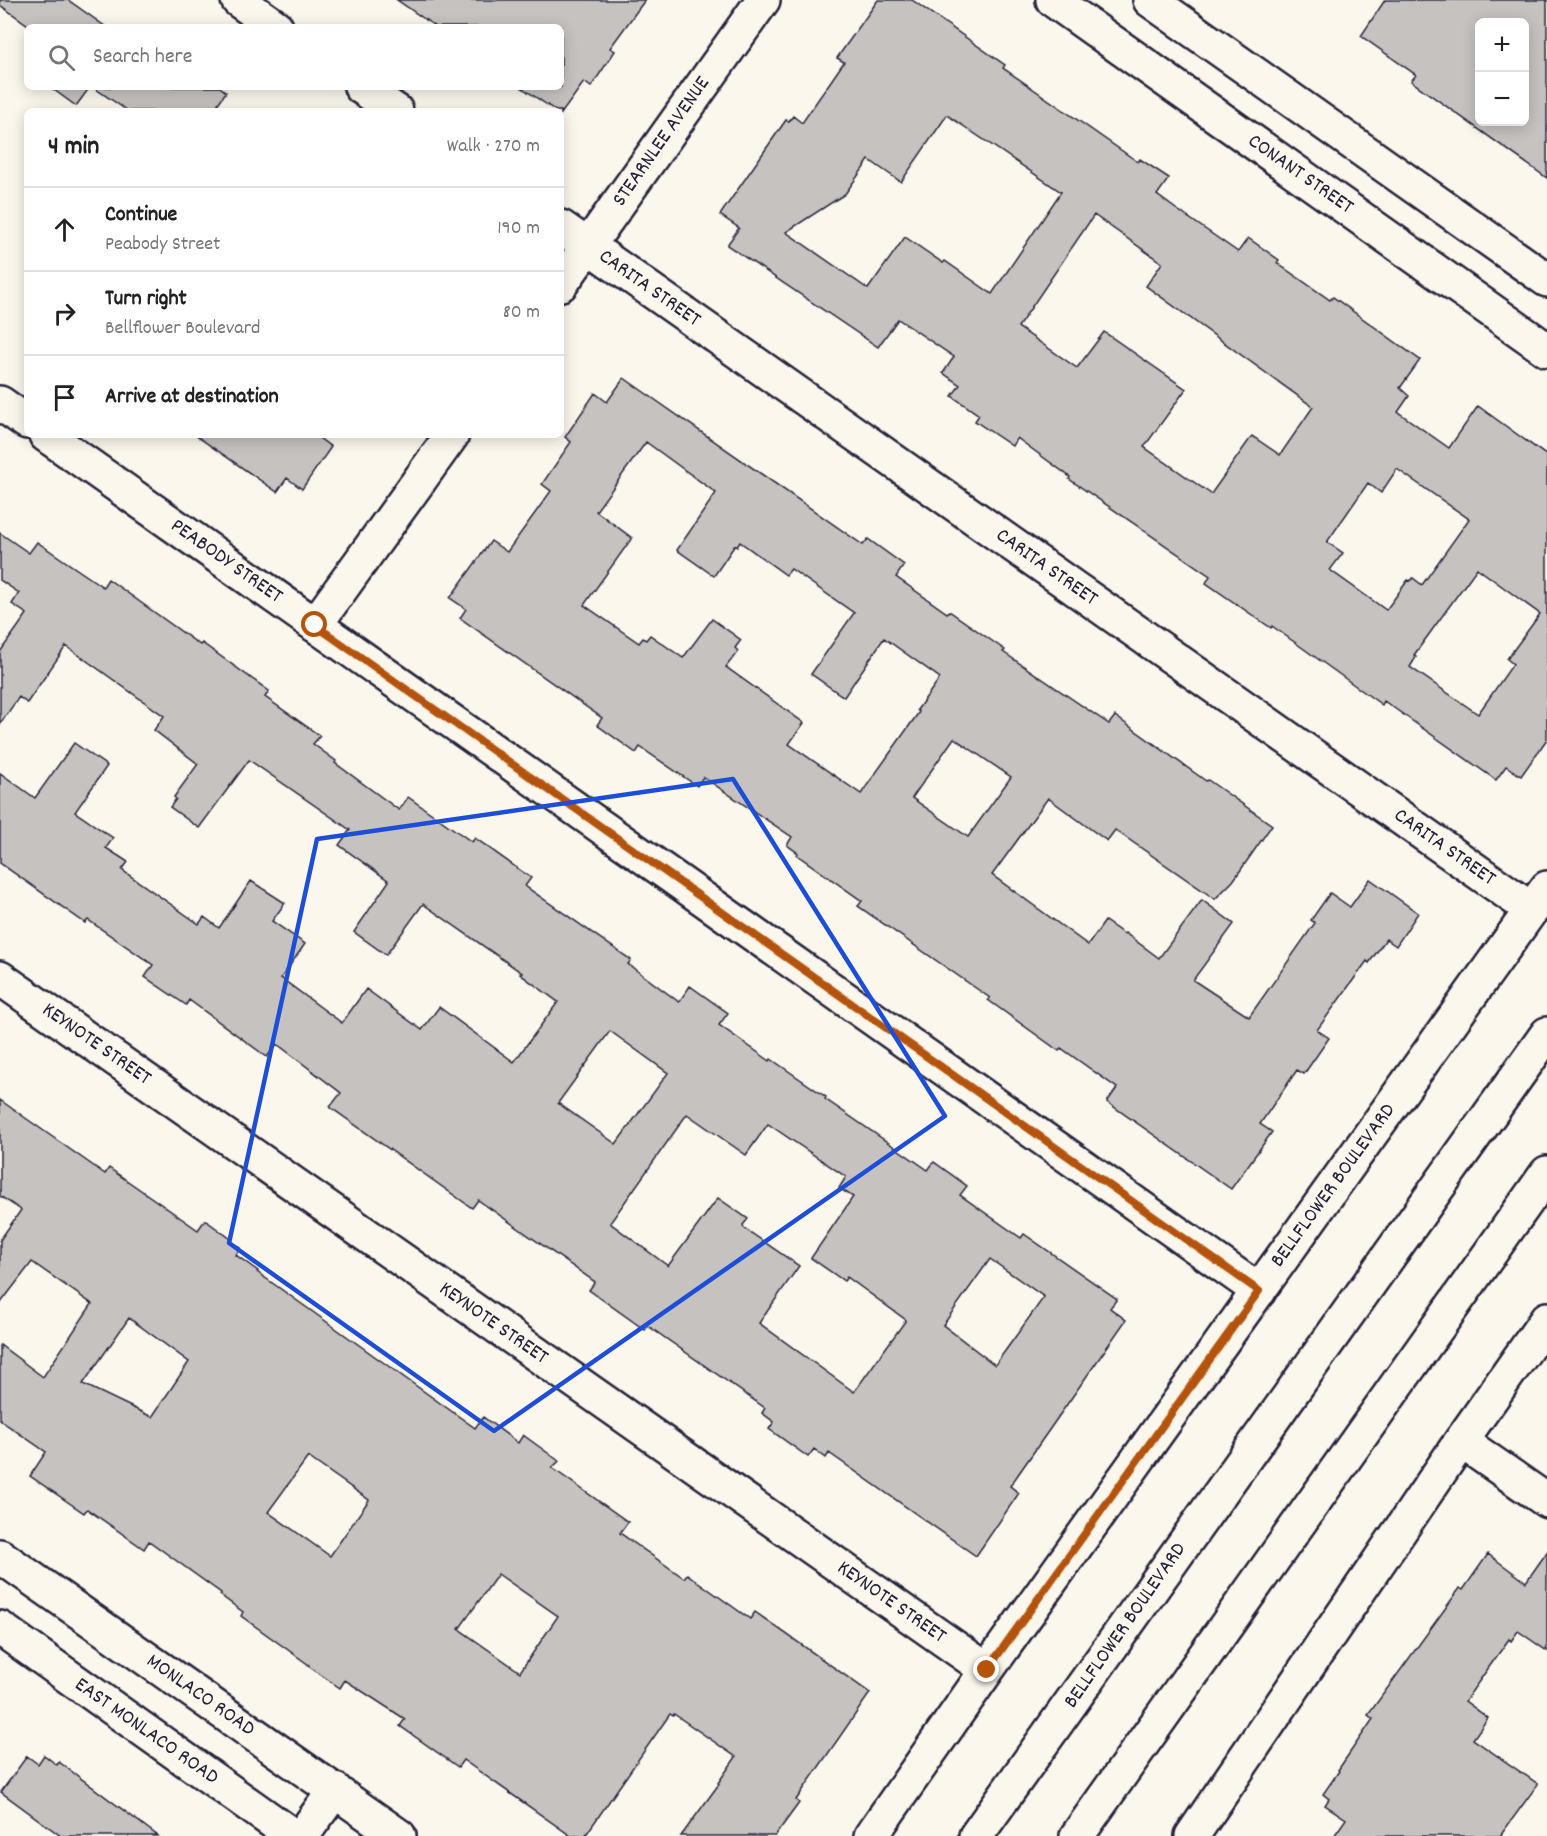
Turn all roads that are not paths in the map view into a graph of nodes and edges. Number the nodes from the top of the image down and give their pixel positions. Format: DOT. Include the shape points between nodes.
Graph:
graph roads {
  1 [pos="238,0"];
  2 [pos="763,0"];
  3 [pos="1053,0"];
  4 [pos="1150,0"];
  5 [pos="272,24"];
  6 [pos="366,90"];
  7 [pos="392,108"];
  8 [pos="564,229"];
  9 [pos="588,246"];
  10 [pos="564,280"];
  11 [pos="1547,280"];
  12 [pos="1547,350"];
  13 [pos="0,402"];
  14 [pos="24,420"];
  15 [pos="50,438"];
  16 [pos="450,438"];
  17 [pos="315,625"];
  18 [pos="1539,899"];
  19 [pos="0,978"];
  20 [pos="1547,1034"];
  21 [pos="1547,1173"];
  22 [pos="1259,1291"];
  23 [pos="1547,1319"];
  24 [pos="1461,1441"];
  25 [pos="1547,1501"];
  26 [pos="0,1556"];
  27 [pos="0,1628"];
  28 [pos="987,1670"];
  29 [pos="334,1790"];
  30 [pos="1199,1834"];
  31 [pos="293,1836"];
  32 [pos="302,1836"];
  33 [pos="399,1836"];
  34 [pos="871,1836"];
  35 [pos="976,1836"];
  36 [pos="1077,1836"];
  1 -- 5 [label="street"];
  2 -- 9 [label="street, STEARNLEE AVENUE"];
  3 -- 12 [label="street, CONANT STREET"];
  4 -- 11 [label="street"];
  6 -- 7 [label="street"];
  8 -- 9 [label="street, CARITA STREET"];
  9 -- 10 [label="street, STEARNLEE AVENUE"];
  9 -- 18 [label="street, CARITA STREET"];
  13 -- 14 [label="street"];
  15 -- 17 [label="street, PEABODY STREET"];
  16 -- 17 [label="street"];
  17 -- 22 [label="street, PEABODY STREET"];
  18 -- 22 [label="street, BELLFLOWER BOULEVARD"];
  19 -- 28 [label="street, KEYNOTE STREET"];
  20 -- 35 [label="street, BELLFLOWER BOULEVARD"];
  21 -- 36 [label="street"];
  22 -- 28 [label="street, BELLFLOWER BOULEVARD"];
  23 -- 24 [label="street"];
  24 -- 25 [label="street"];
  24 -- 30 [label="street"];
  26 -- 29 [label="street, MONLACO ROAD"];
  27 -- 31 [label="street, EAST MONLACO ROAD"];
  28 -- 34 [label="street, BELLFLOWER BOULEVARD"];
  29 -- 32 [label="street"];
  29 -- 33 [label="street, MONLACO ROAD"];
}
